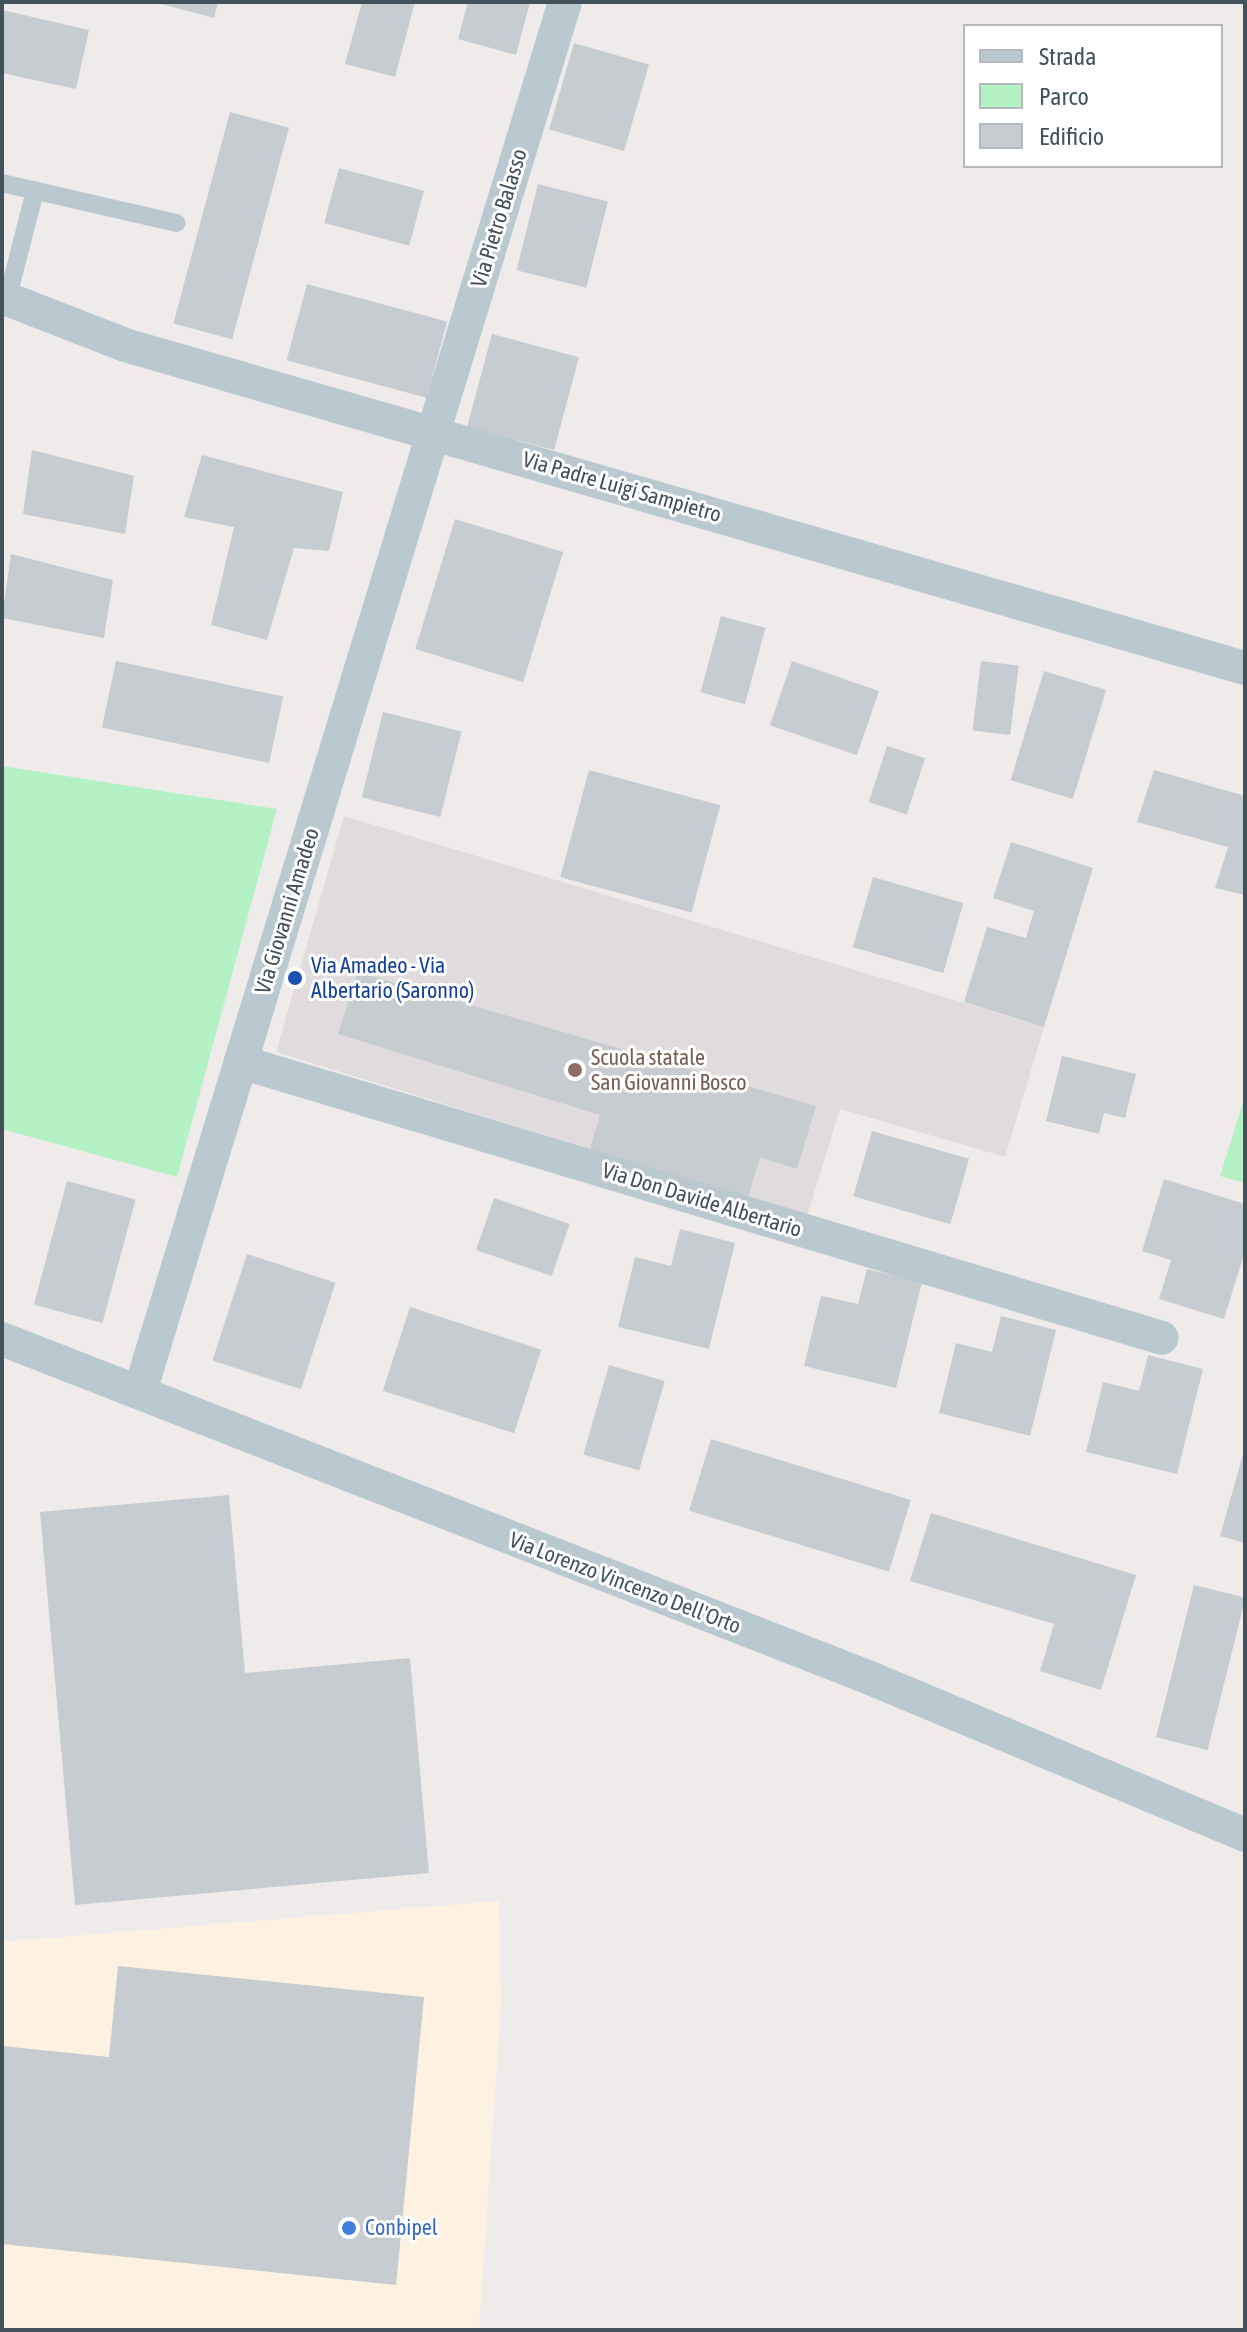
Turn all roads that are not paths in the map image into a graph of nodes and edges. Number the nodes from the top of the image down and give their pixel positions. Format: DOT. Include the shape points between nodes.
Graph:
graph roads {
  1 [pos="565,2"];
  2 [pos="2,183"];
  3 [pos="35,191"];
  4 [pos="176,223"];
  5 [pos="5,299"];
  6 [pos="433,434"];
  7 [pos="1245,668"];
  8 [pos="241,1062"];
  9 [pos="1162,1338"];
  10 [pos="2,1339"];
  11 [pos="141,1388"];
  12 [pos="1245,1835"];
  1 -- 6 [label="street, Via Pietro Balasso"];
  2 -- 3 [label="lane"];
  3 -- 4 [label="lane"];
  3 -- 5 [label="lane"];
  5 -- 6 [label="street, Via Padre Luigi Sampietro" via="125,345"];
  6 -- 7 [label="street, Via Padre Luigi Sampietro"];
  6 -- 8 [label="street, Via Giovanni Amadeo"];
  8 -- 9 [label="street, Via Don Davide Albertario"];
  8 -- 11 [label="street, Via Giovanni Amadeo"];
  10 -- 11 [label="street, Via Lorenzo Vincenzo Dell'Orto"];
  11 -- 12 [label="street, Via Lorenzo Vincenzo Dell'Orto"];
}
